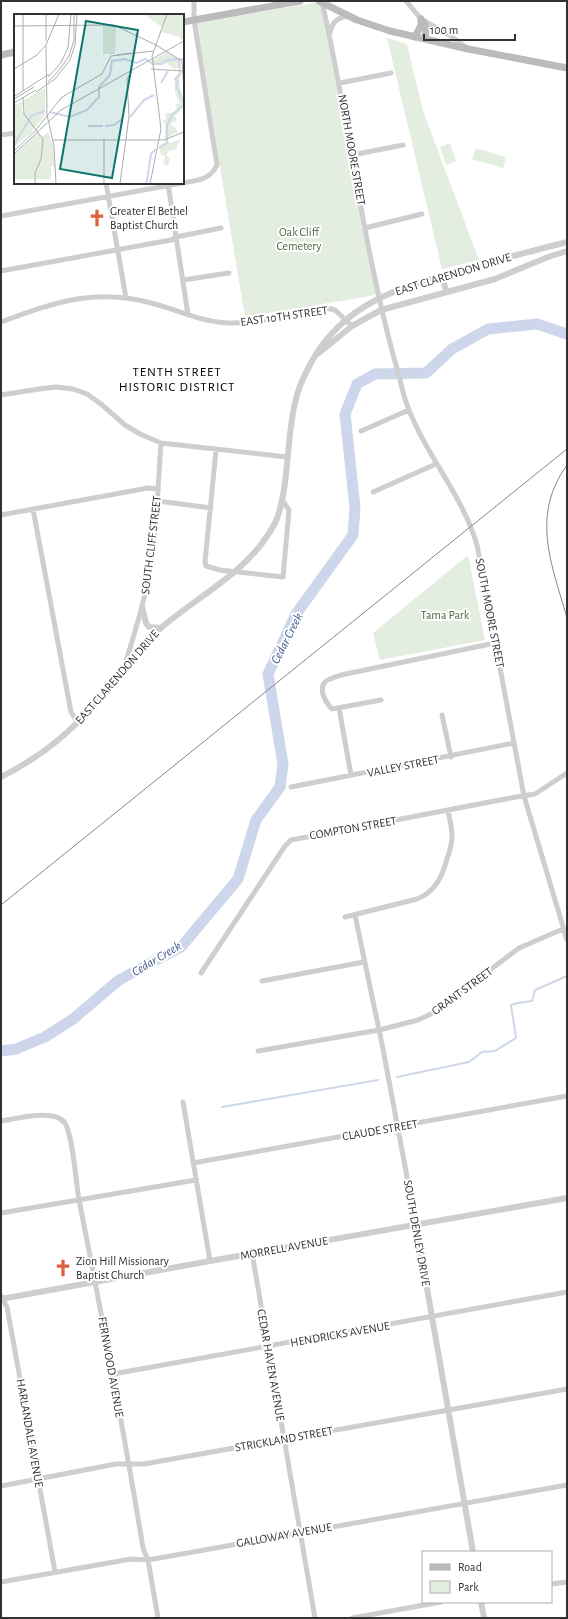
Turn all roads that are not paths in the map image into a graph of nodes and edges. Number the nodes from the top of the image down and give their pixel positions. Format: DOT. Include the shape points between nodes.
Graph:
graph roads {
  1 [pos="194,1"];
  2 [pos="300,1"];
  3 [pos="321,1"];
  4 [pos="406,1"];
  5 [pos="348,16"];
  6 [pos="421,19"];
  7 [pos="194,20"];
  8 [pos="184,22"];
  9 [pos="330,36"];
  10 [pos="415,37"];
  11 [pos="425,39"];
  12 [pos="468,49"];
  13 [pos="14,52"];
  14 [pos="1,55"];
  15 [pos="567,68"];
  16 [pos="391,73"];
  17 [pos="340,83"];
  18 [pos="14,133"];
  19 [pos="1,135"];
  20 [pos="403,145"];
  21 [pos="352,155"];
  22 [pos="184,183"];
  23 [pos="106,184"];
  24 [pos="168,184"];
  25 [pos="108,197"];
  26 [pos="422,214"];
  27 [pos="1,216"];
  28 [pos="221,228"];
  29 [pos="365,228"];
  30 [pos="176,237"];
  31 [pos="567,242"];
  32 [pos="118,250"];
  33 [pos="567,251"];
  34 [pos="1,271"];
  35 [pos="229,273"];
  36 [pos="442,275"];
  37 [pos="183,280"];
  38 [pos="446,292"];
  39 [pos="126,298"];
  40 [pos="379,298"];
  41 [pos="381,310"];
  42 [pos="188,316"];
  43 [pos="345,319"];
  44 [pos="1,322"];
  45 [pos="352,326"];
  46 [pos="315,357"];
  47 [pos="1,395"];
  48 [pos="409,410"];
  49 [pos="361,431"];
  50 [pos="161,443"];
  51 [pos="216,450"];
  52 [pos="287,457"];
  53 [pos="436,464"];
  54 [pos="158,489"];
  55 [pos="373,492"];
  56 [pos="282,500"];
  57 [pos="158,501"];
  58 [pos="211,508"];
  59 [pos="33,509"];
  60 [pos="1,515"];
  61 [pos="236,572"];
  62 [pos="142,607"];
  63 [pos="161,628"];
  64 [pos="495,644"];
  65 [pos="123,668"];
  66 [pos="382,700"];
  67 [pos="339,708"];
  68 [pos="442,715"];
  69 [pos="78,723"];
  70 [pos="514,743"];
  71 [pos="451,757"];
  72 [pos="567,773"];
  73 [pos="351,775"];
  74 [pos="1,778"];
  75 [pos="291,787"];
  76 [pos="524,796"];
  77 [pos="448,810"];
  78 [pos="354,915"];
  79 [pos="345,917"];
  80 [pos="563,929"];
  81 [pos="567,940"];
  82 [pos="364,962"];
  83 [pos="201,974"];
  84 [pos="262,981"];
  85 [pos="379,1030"];
  86 [pos="258,1051"];
  87 [pos="567,1096"];
  88 [pos="183,1102"];
  89 [pos="1,1121"];
  90 [pos="398,1126"];
  91 [pos="193,1163"];
  92 [pos="196,1180"];
  93 [pos="567,1198"];
  94 [pos="79,1199"];
  95 [pos="1,1213"];
  96 [pos="416,1225"];
  97 [pos="252,1253"];
  98 [pos="210,1260"];
  99 [pos="96,1281"];
  100 [pos="567,1292"];
  101 [pos="1,1298"];
  102 [pos="432,1317"];
  103 [pos="268,1346"];
  104 [pos="113,1374"];
  105 [pos="567,1389"];
  106 [pos="448,1410"];
  107 [pos="284,1439"];
  108 [pos="129,1463"];
  109 [pos="39,1478"];
  110 [pos="567,1485"];
  111 [pos="1,1486"];
  112 [pos="464,1504"];
  113 [pos="300,1532"];
  114 [pos="473,1551"];
  115 [pos="148,1560"];
  116 [pos="55,1572"];
  117 [pos="1,1582"];
  118 [pos="567,1582"];
  119 [pos="552,1584"];
  120 [pos="435,1603"];
  121 [pos="481,1603"];
  122 [pos="158,1618"];
  123 [pos="315,1618"];
  124 [pos="352,1618"];
  125 [pos="484,1618"];
  1 -- 7 [label="street"];
  2 -- 7 [label="main road"];
  3 -- 5 [label="main road"];
  3 -- 9 [label="street, NORTH MOORE STREET"];
  4 -- 6 [label="street"];
  5 -- 9 [label="street" via="336,20"];
  5 -- 10 [label="main road"];
  6 -- 10 [label="main road" via="421,26"];
  6 -- 11 [label="main road" via="427,28"];
  6 -- 12 [label="street"];
  7 -- 8 [label="main road"];
  7 -- 22 [label="street" via="217,165 207,178"];
  9 -- 17 [label="street, NORTH MOORE STREET"];
  10 -- 11 [label="main road"];
  11 -- 12 [label="main road"];
  12 -- 15 [label="main road"];
  13 -- 14 [label="main road"];
  16 -- 17 [label="street"];
  17 -- 21 [label="street, NORTH MOORE STREET"];
  18 -- 19 [label="street"];
  20 -- 21 [label="street"];
  21 -- 29 [label="street, NORTH MOORE STREET"];
  23 -- 25 [label="street"];
  24 -- 25 [label="street"];
  24 -- 30 [label="street"];
  25 -- 27 [label="street"];
  25 -- 32 [label="street"];
  26 -- 29 [label="street"];
  28 -- 30 [label="street"];
  29 -- 40 [label="street, NORTH MOORE STREET"];
  30 -- 32 [label="street"];
  30 -- 37 [label="street"];
  31 -- 36 [label="street, EAST CLARENDON DRIVE"];
  32 -- 34 [label="street"];
  32 -- 39 [label="street"];
  33 -- 38 [label="street, EAST CLARENDON DRIVE" via="495,279"];
  35 -- 37 [label="street"];
  36 -- 38 [label="street"];
  36 -- 40 [label="street, EAST CLARENDON DRIVE"];
  37 -- 42 [label="street"];
  38 -- 41 [label="street, EAST CLARENDON DRIVE"];
  39 -- 42 [label="street, EAST 10TH STREET" via="155,304"];
  39 -- 44 [label="street, EAST 10TH STREET" via="79,298 49,304"];
  40 -- 41 [label="street, SOUTH MOORE STREET"];
  40 -- 43 [label="street, EAST CLARENDON DRIVE"];
  41 -- 45 [label="street, EAST CLARENDON DRIVE"];
  41 -- 48 [label="street, SOUTH MOORE STREET"];
  42 -- 43 [label="street, EAST 10TH STREET" via="214,322 240,323 328,308 335,310"];
  43 -- 45 [label="street, EAST 10TH STREET"];
  43 -- 46 [label="street, EAST CLARENDON DRIVE" via="328,337"];
  45 -- 46 [label="street, EAST CLARENDON DRIVE"];
  46 -- 52 [label="street, EAST CLARENDON DRIVE" via="297,393"];
  47 -- 50 [label="street" via="56,387 72,389 87,394 130,428"];
  48 -- 49 [label="street"];
  48 -- 53 [label="street, SOUTH MOORE STREET"];
  50 -- 51 [label="street"];
  50 -- 54 [label="street, SOUTH CLIFF STREET"];
  51 -- 52 [label="street"];
  51 -- 58 [label="street"];
  52 -- 56 [label="street, EAST CLARENDON DRIVE"];
  53 -- 55 [label="street"];
  53 -- 64 [label="street, SOUTH MOORE STREET" via="473,531"];
  54 -- 57 [label="street, SOUTH CLIFF STREET"];
  54 -- 59 [label="street" via="148,488"];
  56 -- 61 [label="street, EAST CLARENDON DRIVE" via="276,520 266,538 252,557"];
  56 -- 61 [label="street" via="288,510 283,577"];
  57 -- 58 [label="street"];
  57 -- 62 [label="street, SOUTH CLIFF STREET"];
  58 -- 61 [label="street" via="206,566"];
  59 -- 60 [label="street"];
  59 -- 69 [label="street" via="71,712"];
  61 -- 63 [label="street, EAST CLARENDON DRIVE"];
  62 -- 63 [label="street" via="149,627"];
  62 -- 65 [label="street, SOUTH CLIFF STREET"];
  63 -- 65 [label="street, EAST CLARENDON DRIVE"];
  64 -- 67 [label="street" via="330,678 325,681 323,693 332,709"];
  64 -- 70 [label="street, SOUTH MOORE STREET"];
  65 -- 69 [label="street, EAST CLARENDON DRIVE"];
  66 -- 67 [label="street"];
  67 -- 73 [label="street"];
  68 -- 71 [label="street"];
  69 -- 74 [label="street, EAST CLARENDON DRIVE" via="29,762"];
  70 -- 71 [label="street, VALLEY STREET"];
  70 -- 76 [label="street, SOUTH MOORE STREET"];
  71 -- 73 [label="street, VALLEY STREET"];
  72 -- 76 [label="street, COMPTON STREET" via="535,794"];
  73 -- 75 [label="street, VALLEY STREET"];
  76 -- 77 [label="street, COMPTON STREET"];
  76 -- 80 [label="street, SOUTH MOORE STREET"];
  77 -- 78 [label="street" via="451,846 436,886 426,895 416,899"];
  77 -- 83 [label="street, COMPTON STREET" via="291,840"];
  78 -- 79 [label="street"];
  78 -- 82 [label="street, SOUTH DENLEY DRIVE"];
  80 -- 81 [label="street, SOUTH MOORE STREET"];
  80 -- 85 [label="street, GRANT STREET" via="520,948 431,1014"];
  82 -- 84 [label="street"];
  82 -- 85 [label="street, SOUTH DENLEY DRIVE"];
  85 -- 86 [label="street, GRANT STREET"];
  85 -- 90 [label="street, SOUTH DENLEY DRIVE"];
  87 -- 90 [label="street, CLAUDE STREET"];
  88 -- 91 [label="street"];
  89 -- 94 [label="street, FERNWOOD AVENUE" via="36,1115 59,1118 68,1134"];
  90 -- 91 [label="street, CLAUDE STREET"];
  90 -- 96 [label="street, SOUTH DENLEY DRIVE"];
  91 -- 92 [label="street"];
  92 -- 94 [label="street"];
  92 -- 98 [label="street"];
  93 -- 96 [label="street, MORRELL AVENUE"];
  94 -- 95 [label="street"];
  94 -- 99 [label="street, FERNWOOD AVENUE"];
  96 -- 97 [label="street, MORRELL AVENUE"];
  96 -- 102 [label="street, SOUTH DENLEY DRIVE"];
  97 -- 98 [label="street, MORRELL AVENUE"];
  97 -- 103 [label="street, CEDAR HAVEN AVENUE"];
  98 -- 99 [label="street, MORRELL AVENUE"];
  99 -- 101 [label="street, MORRELL AVENUE"];
  99 -- 104 [label="street, FERNWOOD AVENUE"];
  100 -- 102 [label="street, HENDRICKS AVENUE"];
  101 -- 109 [label="street, HARLANDALE AVENUE" via="7,1307"];
  102 -- 103 [label="street, HENDRICKS AVENUE"];
  102 -- 106 [label="street, SOUTH DENLEY DRIVE"];
  103 -- 104 [label="street, HENDRICKS AVENUE"];
  103 -- 107 [label="street, CEDAR HAVEN AVENUE"];
  104 -- 108 [label="street, FERNWOOD AVENUE"];
  105 -- 106 [label="street, STRICKLAND STREET"];
  106 -- 107 [label="street, STRICKLAND STREET"];
  106 -- 112 [label="street, SOUTH DENLEY DRIVE"];
  107 -- 108 [label="street, STRICKLAND STREET" via="144,1464"];
  107 -- 113 [label="street, CEDAR HAVEN AVENUE"];
  108 -- 109 [label="street, STRICKLAND STREET"];
  108 -- 115 [label="street, FERNWOOD AVENUE" via="143,1548"];
  109 -- 111 [label="street, STRICKLAND STREET"];
  109 -- 116 [label="street, HARLANDALE AVENUE"];
  110 -- 112 [label="street, GALLOWAY AVENUE"];
  112 -- 113 [label="street, GALLOWAY AVENUE"];
  112 -- 114 [label="street, SOUTH DENLEY DRIVE"];
  113 -- 115 [label="street, GALLOWAY AVENUE"];
  113 -- 123 [label="street, CEDAR HAVEN AVENUE"];
  115 -- 116 [label="street, GALLOWAY AVENUE" via="131,1559"];
  115 -- 122 [label="street, FERNWOOD AVENUE"];
  116 -- 117 [label="street, GALLOWAY AVENUE"];
  118 -- 119 [label="street"];
  120 -- 124 [label="street"];
  121 -- 125 [label="street"];
}
